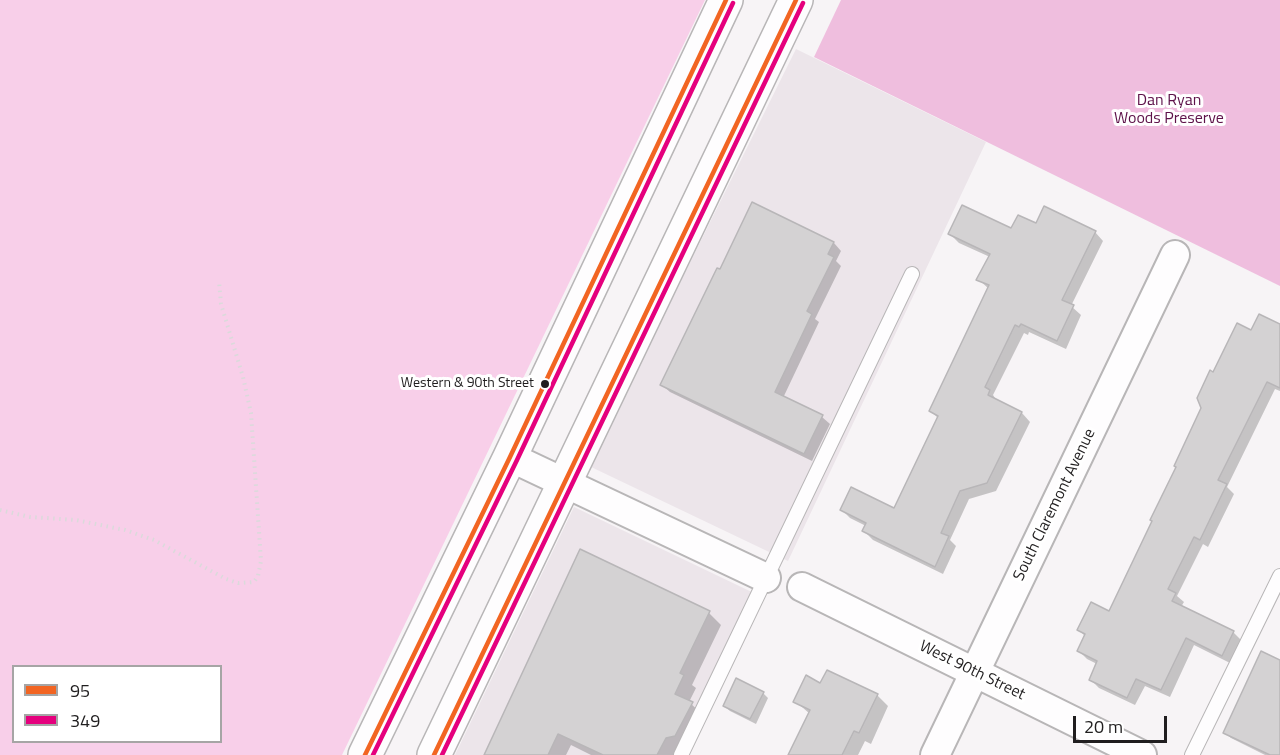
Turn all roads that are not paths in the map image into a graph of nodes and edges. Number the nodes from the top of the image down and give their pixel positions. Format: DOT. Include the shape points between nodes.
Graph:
graph roads {
  1 [pos="726,0"];
  2 [pos="796,0"];
  3 [pos="1175,255"];
  4 [pos="912,274"];
  5 [pos="510,457"];
  6 [pos="564,483"];
  7 [pos="1280,576"];
  8 [pos="766,578"];
  9 [pos="802,587"];
  10 [pos="974,672"];
  11 [pos="365,755"];
  12 [pos="434,755"];
  13 [pos="681,755"];
  14 [pos="935,755"];
  15 [pos="1142,755"];
  16 [pos="1192,755"];
  1 -- 5 [label="main road"];
  2 -- 6 [label="main road"];
  3 -- 10 [label="street, South Claremont Avenue"];
  4 -- 8 [label="lane"];
  5 -- 6 [label="street"];
  5 -- 11 [label="main road"];
  6 -- 8 [label="street"];
  6 -- 12 [label="main road"];
  7 -- 16 [label="lane"];
  8 -- 13 [label="lane"];
  9 -- 10 [label="street, West 90th Street"];
  10 -- 14 [label="street, South Claremont Avenue"];
  10 -- 15 [label="street, West 90th Street"];
}
